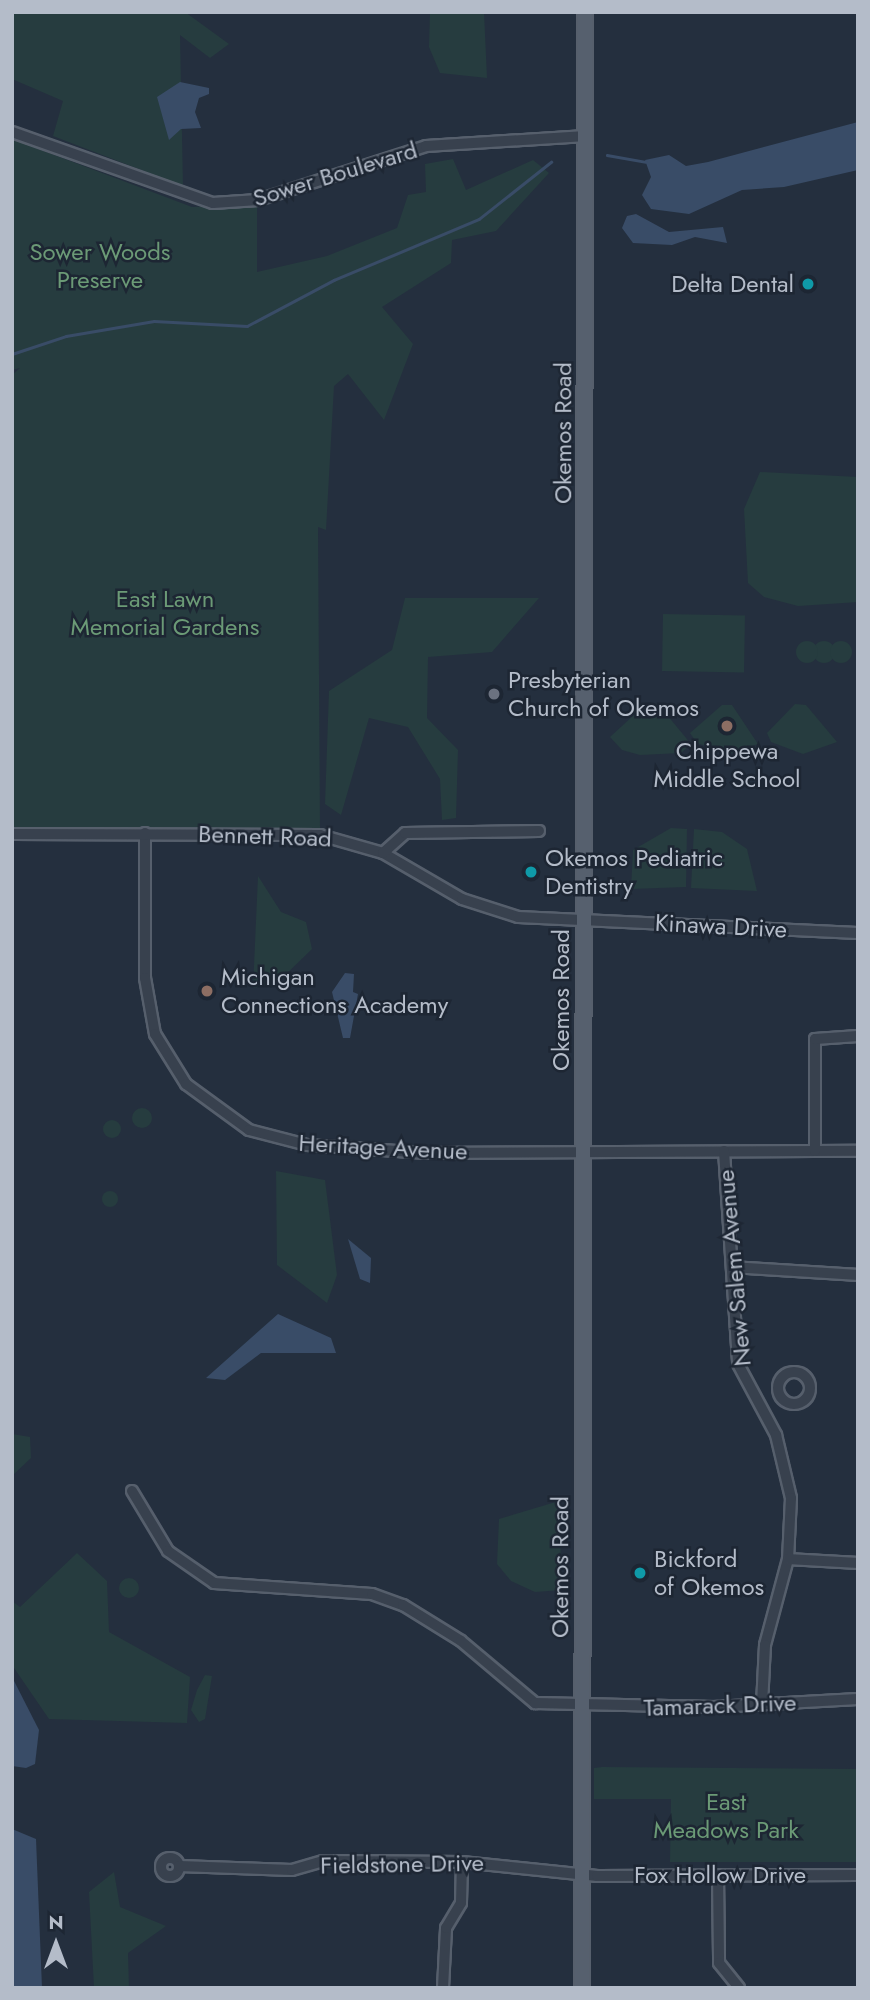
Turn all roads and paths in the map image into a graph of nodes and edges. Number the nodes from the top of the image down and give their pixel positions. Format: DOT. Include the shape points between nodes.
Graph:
graph roads {
  1 [pos="585,12"];
  2 [pos="12,132"];
  3 [pos="586,136"];
  4 [pos="539,831"];
  5 [pos="145,833"];
  6 [pos="12,834"];
  7 [pos="383,853"];
  8 [pos="584,922"];
  9 [pos="858,933"];
  10 [pos="858,1036"];
  11 [pos="724,1151"];
  12 [pos="815,1151"];
  13 [pos="858,1151"];
  14 [pos="584,1152"];
  15 [pos="732,1267"];
  16 [pos="858,1275"];
  17 [pos="781,1397"];
  18 [pos="760,1405"];
  19 [pos="132,1491"];
  20 [pos="788,1559"];
  21 [pos="858,1563"];
  22 [pos="858,1699"];
  23 [pos="762,1705"];
  24 [pos="582,1707"];
  25 [pos="462,1862"];
  26 [pos="179,1866"];
  27 [pos="582,1875"];
  28 [pos="718,1875"];
  29 [pos="858,1875"];
  30 [pos="443,1988"];
  31 [pos="582,1988"];
  32 [pos="739,1988"];
  1 -- 3 [label="main road, Okemos Road"];
  2 -- 3 [label="street, Sower Boulevard" via="213,203 258,200 426,146"];
  3 -- 8 [label="main road, Okemos Road"];
  4 -- 7 [label="street" via="401,834"];
  5 -- 6 [label="street, Bennett Road"];
  5 -- 7 [label="street, Bennett Road" via="306,834"];
  5 -- 14 [label="street, Heritage Avenue" via="148,1007 172,1065 205,1102 249,1130 307,1145 427,1153"];
  7 -- 8 [label="street, Bennett Road" via="483,908"];
  8 -- 9 [label="street, Kinawa Drive"];
  8 -- 14 [label="main road, Okemos Road"];
  10 -- 12 [label="street" via="815,1040"];
  11 -- 12 [label="street, Heritage Avenue"];
  11 -- 14 [label="street, Heritage Avenue"];
  11 -- 15 [label="street, New Salem Avenue"];
  12 -- 13 [label="street, Heritage Avenue"];
  14 -- 24 [label="main road, Okemos Road"];
  15 -- 16 [label="street"];
  15 -- 18 [label="street, New Salem Avenue" via="738,1364"];
  17 -- 18 [label="street"];
  18 -- 20 [label="street, New Salem Avenue" via="788,1470"];
  19 -- 24 [label="street, Tamarack Drive" via="168,1551 214,1583 388,1599 461,1641 535,1703"];
  20 -- 21 [label="street"];
  20 -- 23 [label="street, New Salem Avenue" via="765,1645"];
  22 -- 23 [label="street, Tamarack Drive"];
  23 -- 24 [label="street, Tamarack Drive"];
  24 -- 27 [label="main road, Okemos Road"];
  25 -- 26 [label="street, Fieldstone Drive" via="323,1861 292,1870"];
  25 -- 27 [label="street, Fieldstone Drive"];
  25 -- 30 [label="street" via="461,1903 446,1928"];
  27 -- 28 [label="street, Fox Hollow Drive"];
  27 -- 31 [label="main road, Okemos Road"];
  28 -- 29 [label="street, Fox Hollow Drive"];
  28 -- 32 [label="street" via="719,1963"];
}
